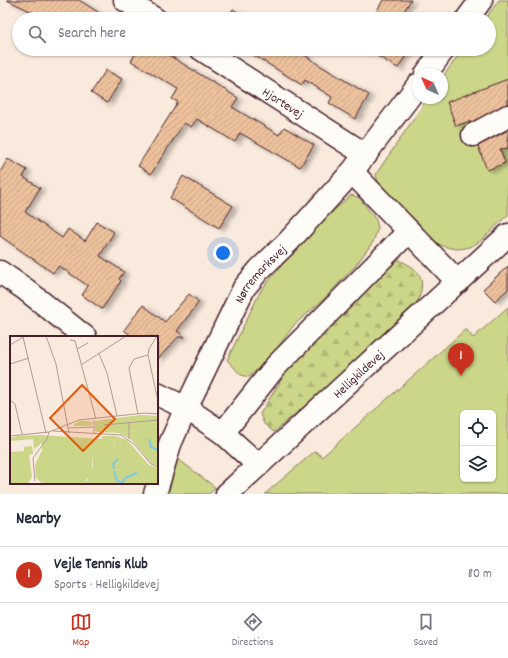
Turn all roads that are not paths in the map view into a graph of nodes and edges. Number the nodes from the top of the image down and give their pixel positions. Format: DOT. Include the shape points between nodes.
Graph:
graph roads {
  1 [pos="125,0"];
  2 [pos="481,0"];
  3 [pos="144,12"];
  4 [pos="472,12"];
  5 [pos="213,56"];
  6 [pos="439,56"];
  7 [pos="430,68"];
  8 [pos="412,93"];
  9 [pos="508,116"];
  10 [pos="473,135"];
  11 [pos="366,155"];
  12 [pos="352,172"];
  13 [pos="409,231"];
  14 [pos="508,235"];
  15 [pos="0,272"];
  16 [pos="458,282"];
  17 [pos="84,336"];
  18 [pos="158,395"];
  19 [pos="186,408"];
  20 [pos="223,433"];
  21 [pos="258,465"];
  22 [pos="155,494"];
  23 [pos="227,494"];
  1 -- 3 [label="street"];
  2 -- 4 [label="street"];
  5 -- 11 [label="street, Hjortevej"];
  6 -- 7 [label="street"];
  8 -- 11 [label="street, Nørremarksvej"];
  9 -- 10 [label="street"];
  11 -- 12 [label="street, Nørremarksvej"];
  12 -- 13 [label="street"];
  12 -- 19 [label="street, Nørremarksvej" via="244,288"];
  13 -- 16 [label="street"];
  13 -- 20 [label="street" via="275,367"];
  14 -- 16 [label="street, Helligkildevej"];
  15 -- 17 [label="street"];
  16 -- 21 [label="street, Helligkildevej"];
  18 -- 19 [label="street"];
  19 -- 20 [label="street"];
  19 -- 22 [label="street, Nørremarksvej" via="170,444"];
  20 -- 21 [label="street"];
  21 -- 23 [label="street, Helligkildevej"];
}
